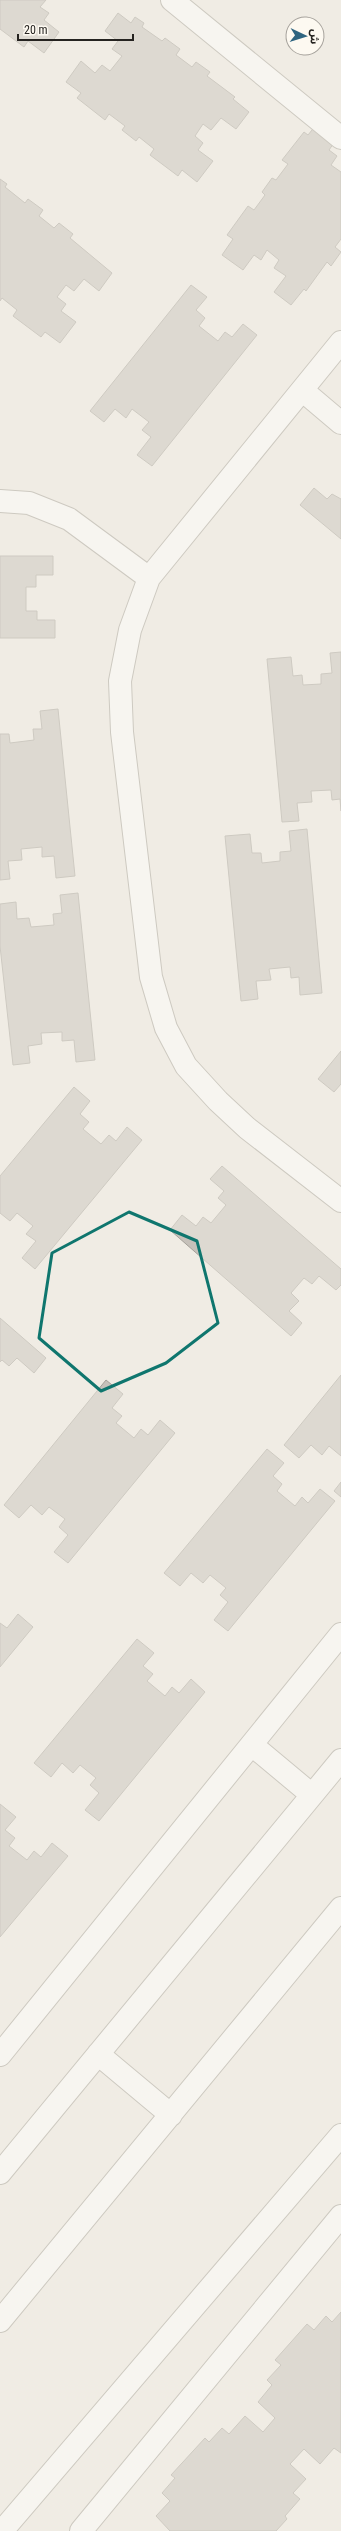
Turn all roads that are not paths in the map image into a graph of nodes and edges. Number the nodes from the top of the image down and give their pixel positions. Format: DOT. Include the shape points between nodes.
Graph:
graph roads {
  1 [pos="172,0"];
  2 [pos="341,138"];
  3 [pos="341,342"];
  4 [pos="302,390"];
  5 [pos="341,423"];
  6 [pos="0,501"];
  7 [pos="149,578"];
  8 [pos="341,1202"];
  9 [pos="341,1634"];
  10 [pos="252,1745"];
  11 [pos="341,1760"];
  12 [pos="312,1795"];
  13 [pos="341,1908"];
  14 [pos="98,2054"];
  15 [pos="0,2055"];
  16 [pos="171,2114"];
  17 [pos="341,2135"];
  18 [pos="0,2173"];
  19 [pos="341,2216"];
  20 [pos="0,2321"];
  21 [pos="2,2531"];
  22 [pos="81,2531"];
  1 -- 2 [label="street"];
  3 -- 4 [label="street"];
  4 -- 5 [label="street"];
  4 -- 7 [label="street"];
  6 -- 7 [label="street" via="29,503 69,519"];
  7 -- 8 [label="street" via="128,637 120,681 122,725 152,977 166,1028 186,1066 218,1101 247,1128"];
  9 -- 10 [label="street"];
  10 -- 12 [label="street"];
  10 -- 15 [label="street"];
  11 -- 12 [label="street"];
  12 -- 14 [label="street"];
  13 -- 16 [label="street"];
  14 -- 16 [label="street"];
  14 -- 18 [label="street"];
  16 -- 20 [label="street"];
  17 -- 21 [label="street"];
  19 -- 22 [label="street"];
}
